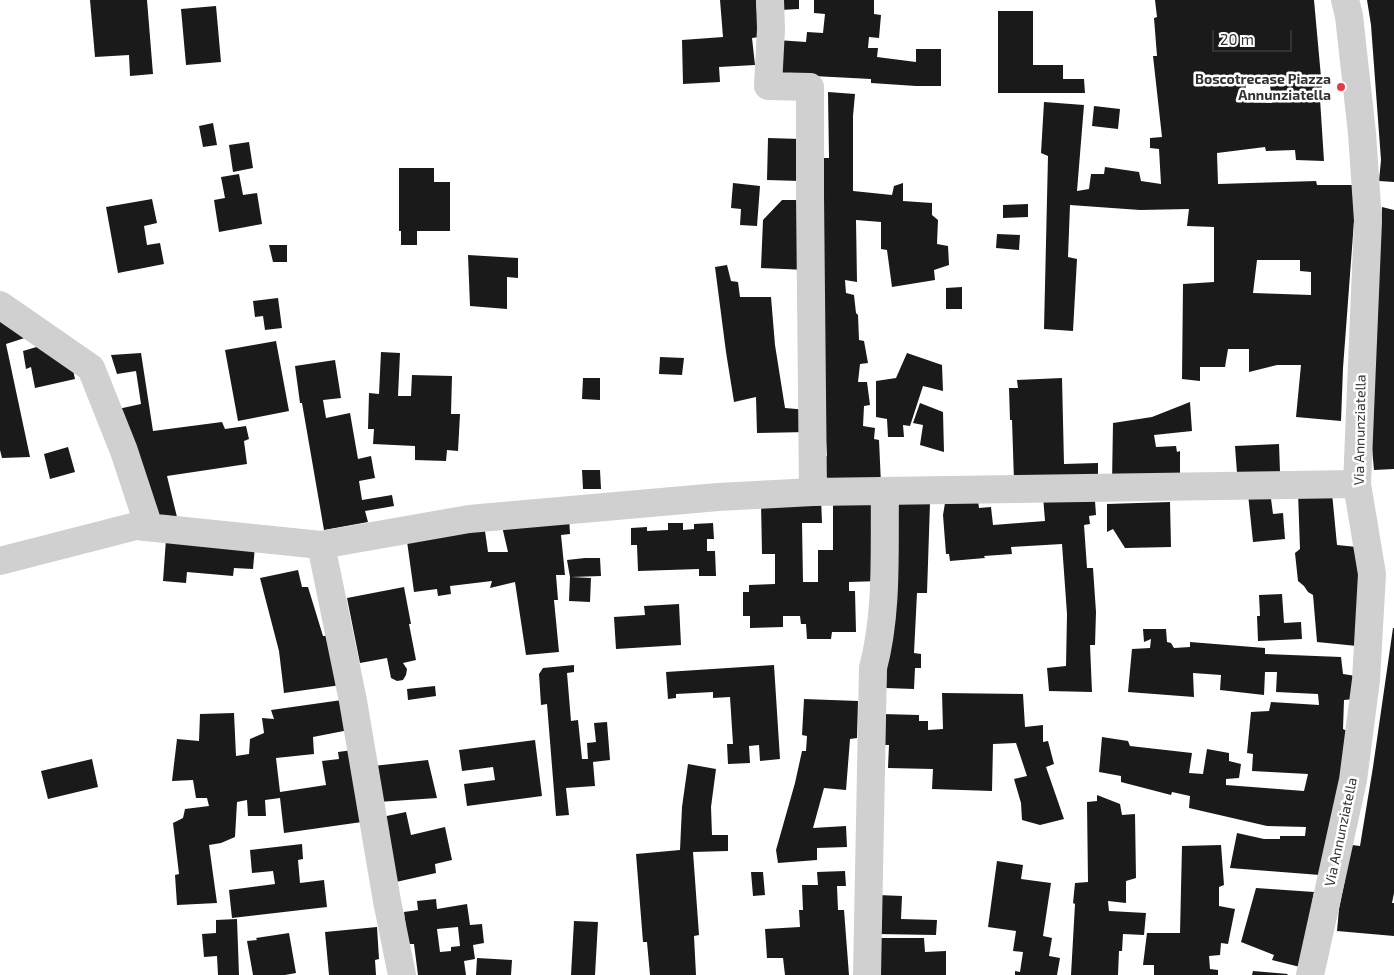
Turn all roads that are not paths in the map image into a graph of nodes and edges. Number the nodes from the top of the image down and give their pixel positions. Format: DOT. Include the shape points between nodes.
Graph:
graph roads {
  1 [pos="770,0"];
  2 [pos="1345,0"];
  3 [pos="0,305"];
  4 [pos="1357,484"];
  5 [pos="813,492"];
  6 [pos="885,492"];
  7 [pos="149,528"];
  8 [pos="322,545"];
  9 [pos="0,561"];
  10 [pos="402,975"];
  11 [pos="867,975"];
  12 [pos="1310,975"];
  1 -- 5 [label="street" via="768,86 810,87"];
  2 -- 4 [label="street, Via Annunziatella" via="1362,133 1368,221"];
  3 -- 7 [label="street" via="91,368 124,451"];
  4 -- 6 [label="street"];
  4 -- 12 [label="street, Via Annunziatella" via="1372,574 1366,680 1353,780"];
  5 -- 6 [label="street"];
  5 -- 8 [label="street" via="469,519"];
  6 -- 11 [label="street" via="884,588 873,668"];
  7 -- 8 [label="street"];
  7 -- 9 [label="street" via="136,526"];
  8 -- 10 [label="street" via="359,729"];
}
